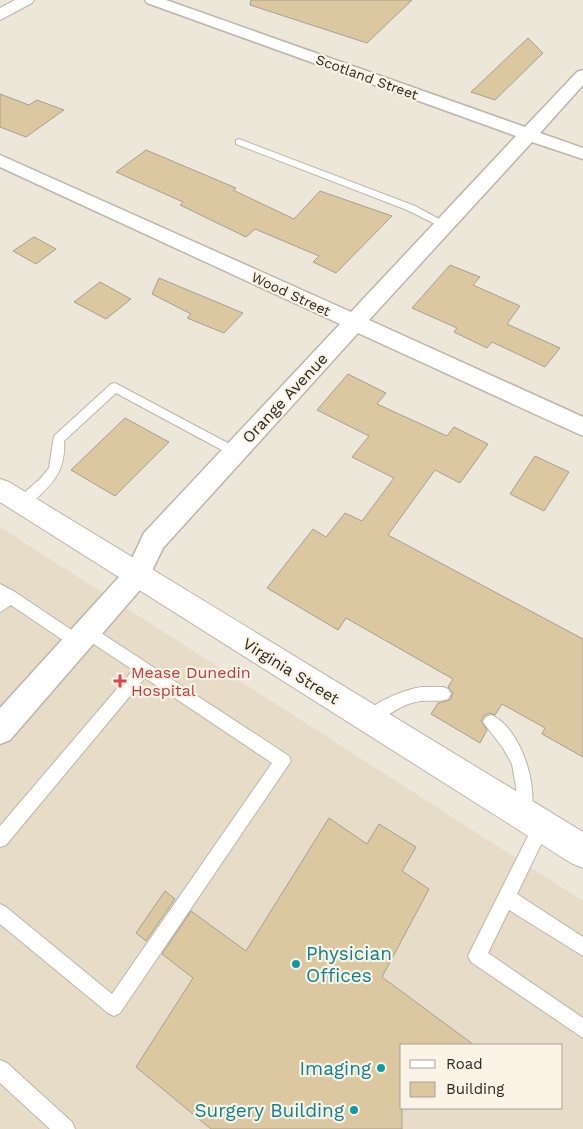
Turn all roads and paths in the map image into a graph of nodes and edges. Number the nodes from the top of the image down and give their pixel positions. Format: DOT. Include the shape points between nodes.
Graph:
graph roads {
  1 [pos="26,0"];
  2 [pos="152,0"];
  3 [pos="0,15"];
  4 [pos="583,75"];
  5 [pos="529,135"];
  6 [pos="239,142"];
  7 [pos="583,154"];
  8 [pos="0,160"];
  9 [pos="445,225"];
  10 [pos="354,323"];
  11 [pos="583,427"];
  12 [pos="235,452"];
  13 [pos="11,496"];
  14 [pos="137,575"];
  15 [pos="3,597"];
  16 [pos="83,637"];
  17 [pos="143,669"];
  18 [pos="443,694"];
  19 [pos="370,719"];
  20 [pos="491,722"];
  21 [pos="0,730"];
  22 [pos="533,820"];
  23 [pos="0,839"];
  24 [pos="583,851"];
  25 [pos="507,898"];
  26 [pos="0,913"];
  27 [pos="583,947"];
  28 [pos="583,1029"];
  29 [pos="0,1070"];
  30 [pos="65,1129"];
  1 -- 3 [label="street"];
  2 -- 5 [label="street, Scotland Street"];
  4 -- 5 [label="street, Orange Avenue"];
  5 -- 7 [label="street, Scotland Street"];
  5 -- 9 [label="street, Orange Avenue"];
  6 -- 9 [label="lane" via="411,208"];
  8 -- 10 [label="street, Wood Street"];
  9 -- 10 [label="street, Orange Avenue"];
  10 -- 11 [label="street, Wood Street"];
  10 -- 12 [label="street, Orange Avenue"];
  12 -- 13 [label="lane" via="115,387 58,439 60,457 54,474"];
  12 -- 14 [label="street, Orange Avenue" via="153,541"];
  13 -- 14 [label="street, Virginia Street"];
  14 -- 16 [label="street, Orange Avenue"];
  14 -- 19 [label="street, Virginia Street"];
  15 -- 16 [label="lane"];
  16 -- 17 [label="lane"];
  16 -- 21 [label="street, Orange Avenue"];
  17 -- 23 [label="lane"];
  17 -- 26 [label="lane" via="283,761 114,1007"];
  18 -- 19 [label="lane" via="406,696"];
  19 -- 22 [label="street, Virginia Street"];
  20 -- 22 [label="lane" via="514,750 524,774"];
  22 -- 24 [label="street, Virginia Street"];
  22 -- 25 [label="lane"];
  25 -- 27 [label="lane"];
  25 -- 28 [label="lane" via="477,956"];
  29 -- 30 [label="lane"];
}
